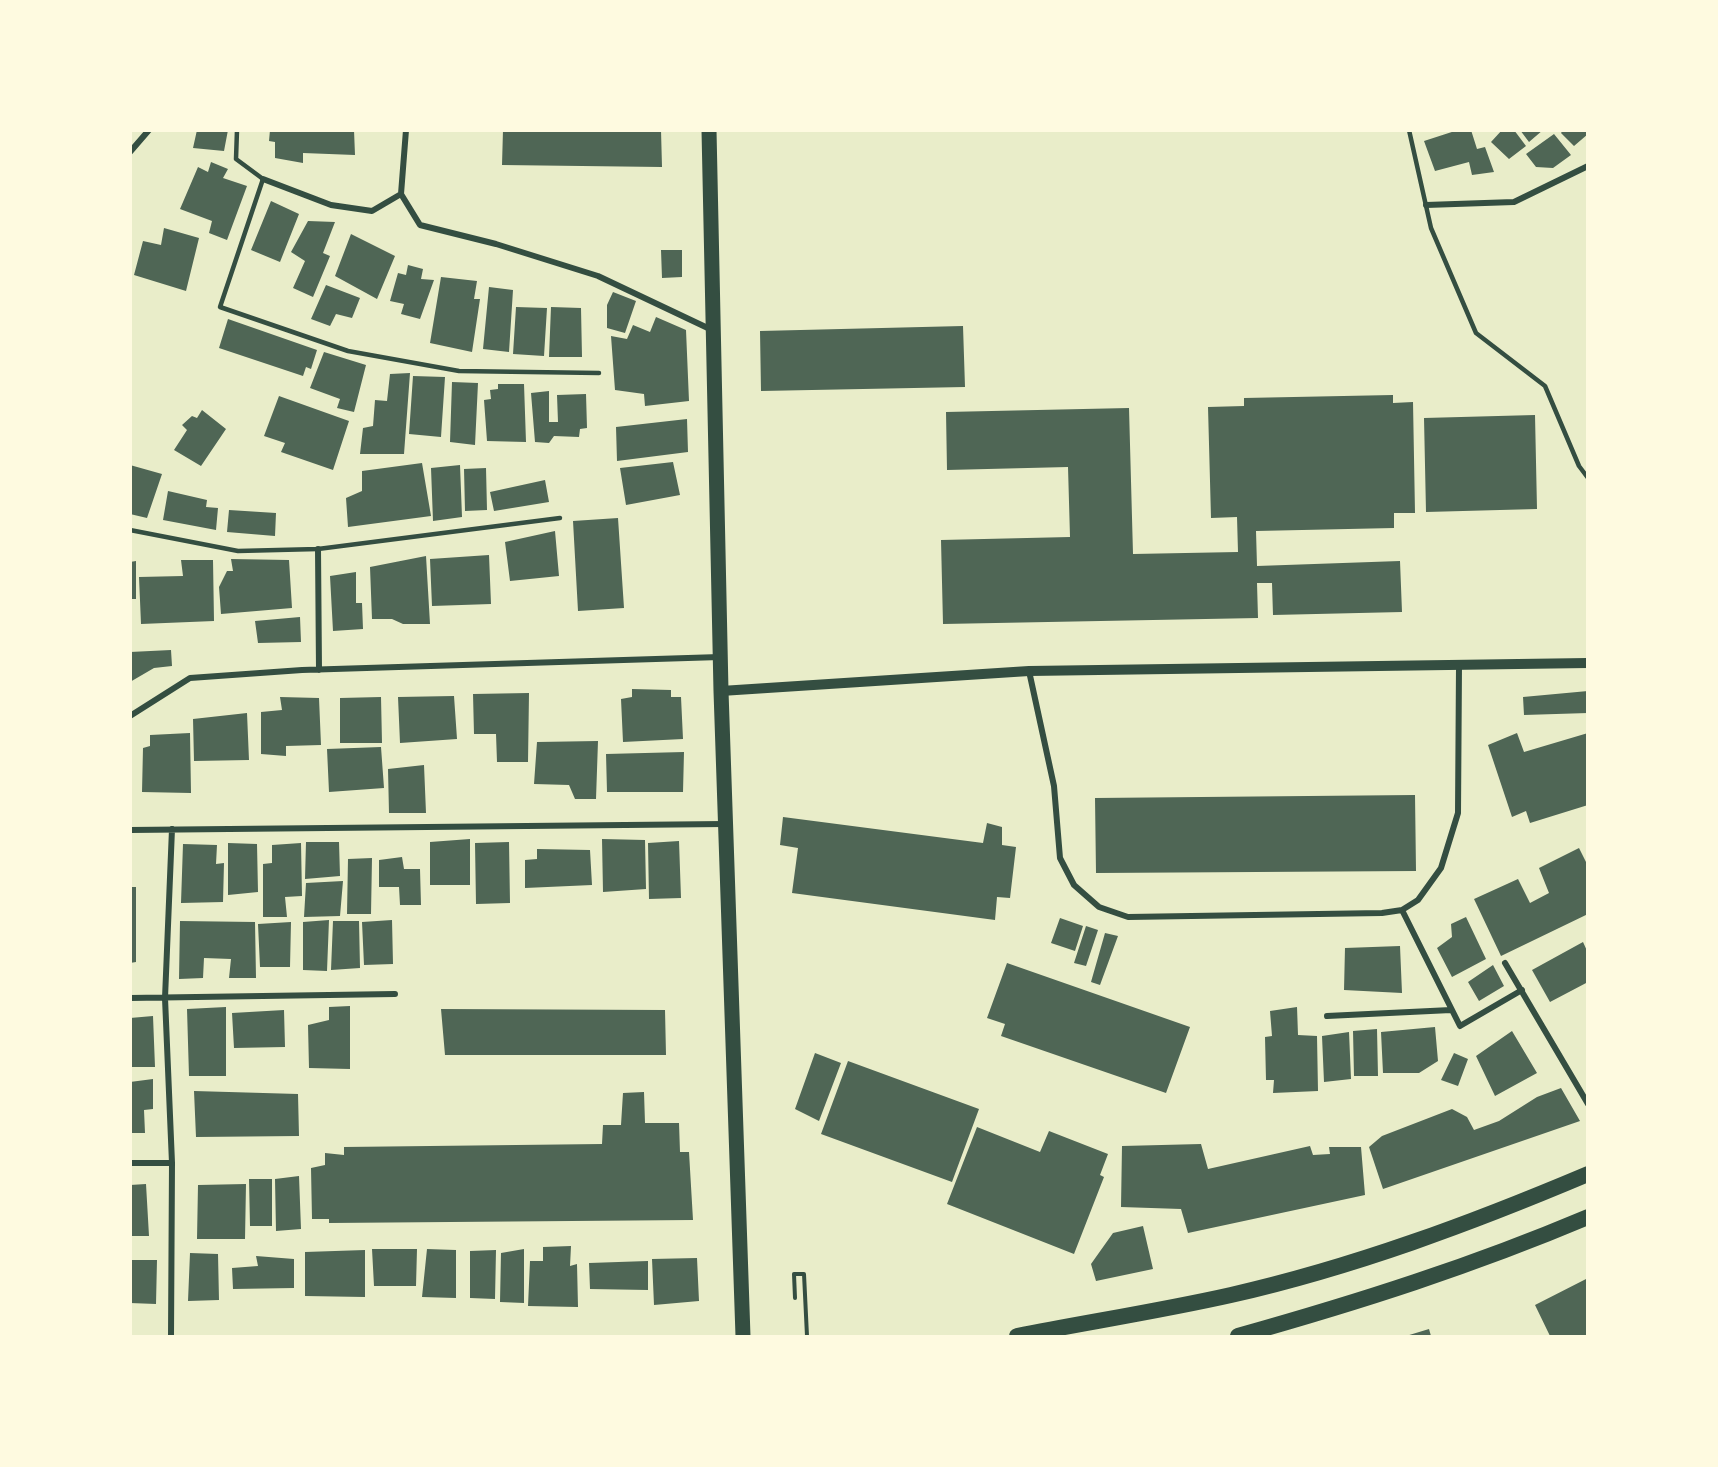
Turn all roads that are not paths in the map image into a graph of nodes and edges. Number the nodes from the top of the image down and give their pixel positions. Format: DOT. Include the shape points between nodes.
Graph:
graph roads {
  1 [pos="149,130"];
  2 [pos="237,130"];
  3 [pos="406,130"];
  4 [pos="709,130"];
  5 [pos="1409,130"];
  6 [pos="130,153"];
  7 [pos="1587,166"];
  8 [pos="263,178"];
  9 [pos="401,194"];
  10 [pos="1426,205"];
  11 [pos="713,330"];
  12 [pos="599,373"];
  13 [pos="1587,478"];
  14 [pos="560,518"];
  15 [pos="130,530"];
  16 [pos="318,549"];
  17 [pos="720,657"];
  18 [pos="1587,663"];
  19 [pos="1459,666"];
  20 [pos="319,670"];
  21 [pos="1029,670"];
  22 [pos="721,691"];
  23 [pos="130,716"];
  24 [pos="726,824"];
  25 [pos="172,829"];
  26 [pos="130,830"];
  27 [pos="1402,910"];
  28 [pos="1505,963"];
  29 [pos="1522,990"];
  30 [pos="395,994"];
  31 [pos="130,998"];
  32 [pos="165,998"];
  33 [pos="1451,1010"];
  34 [pos="1328,1016"];
  35 [pos="1587,1104"];
  36 [pos="130,1163"];
  37 [pos="172,1163"];
  38 [pos="1587,1174"];
  39 [pos="1587,1217"];
  40 [pos="171,1336"];
  41 [pos="743,1336"];
  42 [pos="1017,1336"];
  43 [pos="1238,1336"];
  1 -- 6 [label="street"];
  2 -- 8 [label="lane" via="236,159"];
  3 -- 9 [label="street"];
  4 -- 11 [label="main road"];
  5 -- 10 [label="lane"];
  7 -- 10 [label="street" via="1514,202"];
  8 -- 9 [label="street" via="331,205 372,211"];
  8 -- 12 [label="lane" via="220,308 348,351 459,371"];
  9 -- 11 [label="street" via="420,225 598,276"];
  10 -- 13 [label="lane" via="1431,228 1476,333 1545,386"];
  11 -- 17 [label="main road"];
  14 -- 16 [label="lane"];
  15 -- 16 [label="lane" via="238,551"];
  16 -- 20 [label="street"];
  17 -- 20 [label="street"];
  17 -- 22 [label="main road"];
  18 -- 19 [label="street"];
  19 -- 21 [label="street"];
  19 -- 27 [label="street" via="1458,813 1441,868 1418,900"];
  20 -- 23 [label="street" via="190,678"];
  21 -- 22 [label="street"];
  21 -- 27 [label="street" via="1053,786 1060,858 1074,885 1099,907 1128,917"];
  22 -- 24 [label="main road"];
  24 -- 25 [label="street"];
  24 -- 41 [label="main road"];
  25 -- 26 [label="street"];
  25 -- 32 [label="street"];
  27 -- 33 [label="street"];
  28 -- 29 [label="street"];
  29 -- 33 [label="street" via="1460,1026"];
  29 -- 35 [label="street"];
  30 -- 32 [label="street"];
  31 -- 32 [label="street"];
  32 -- 37 [label="street"];
  33 -- 34 [label="street"];
  36 -- 37 [label="street"];
  37 -- 40 [label="street"];
  38 -- 42 [label="highway" via="1377,1255 1232,1295"];
  39 -- 43 [label="highway" via="1381,1296"];
}
